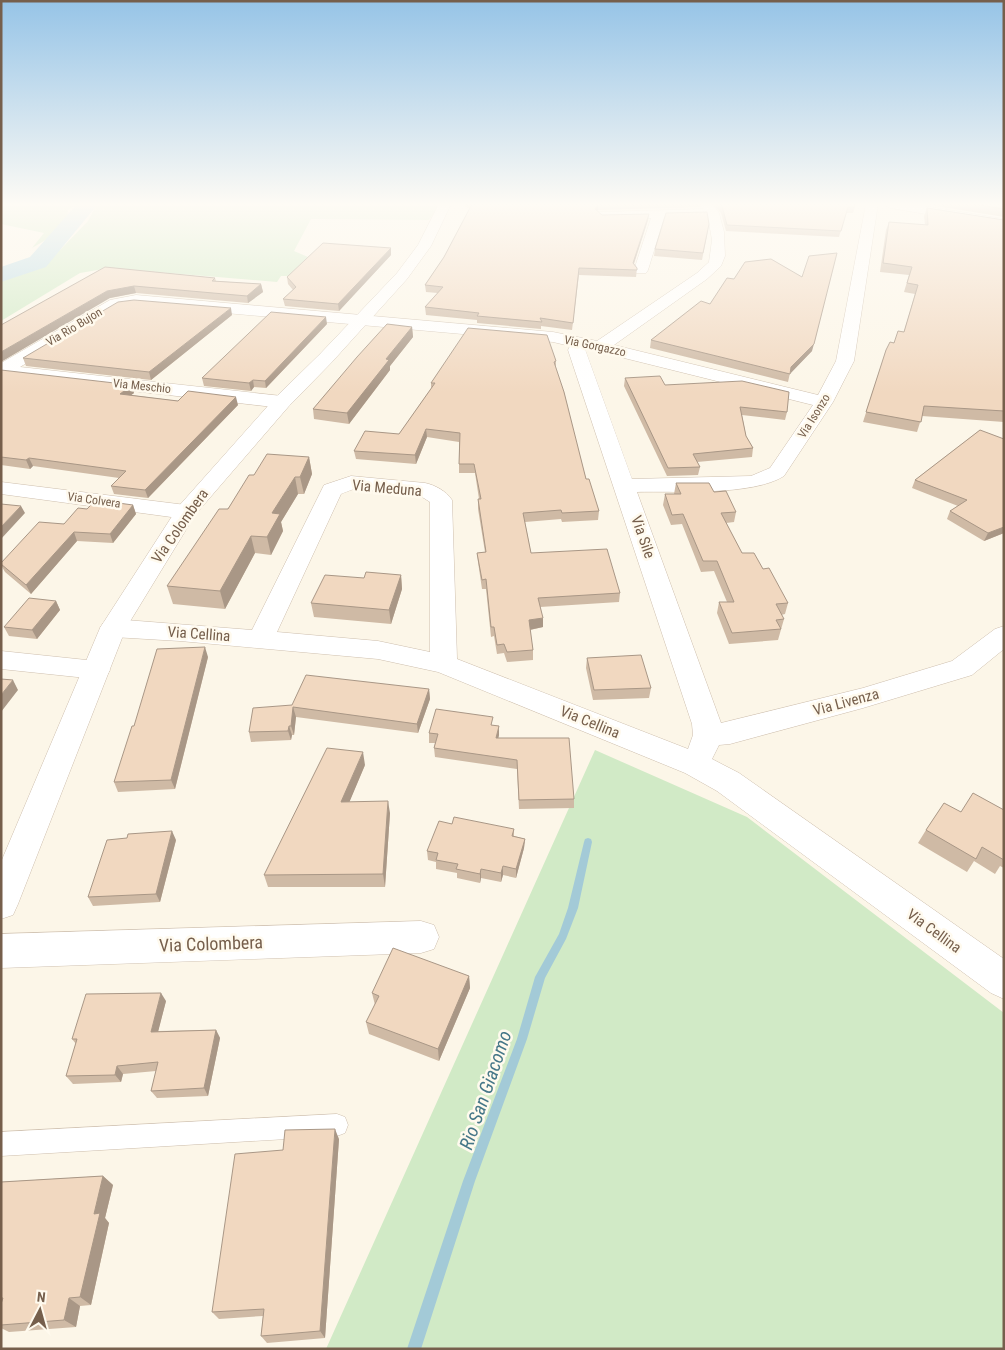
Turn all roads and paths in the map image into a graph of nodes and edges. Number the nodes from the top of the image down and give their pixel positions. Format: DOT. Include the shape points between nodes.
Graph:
graph roads {
  1 [pos="409,267"];
  2 [pos="642,267"];
  3 [pos="712,267"];
  4 [pos="861,267"];
  5 [pos="641,270"];
  6 [pos="360,321"];
  7 [pos="590,344"];
  8 [pos="2,371"];
  9 [pos="282,402"];
  10 [pos="824,402"];
  11 [pos="625,486"];
  12 [pos="1,488"];
  13 [pos="186,512"];
  14 [pos="113,628"];
  15 [pos="1004,635"];
  16 [pos="261,639"];
  17 [pos="1,660"];
  18 [pos="444,664"];
  19 [pos="96,670"];
  20 [pos="708,735"];
  21 [pos="696,765"];
  22 [pos="10,859"];
  23 [pos="1,904"];
  24 [pos="421,937"];
  25 [pos="1,951"];
  26 [pos="1004,981"];
  27 [pos="337,1125"];
  28 [pos="1,1144"];
  1 -- 6 [label="street, Via Colombera"];
  2 -- 5 [label="street"];
  3 -- 7 [label="street"];
  4 -- 10 [label="street, Via Isonzo" via="845,360"];
  6 -- 7 [label="street, Via Gorgazzo"];
  6 -- 8 [label="street, Via Rio Bujon" via="128,300 115,303"];
  6 -- 9 [label="street, Via Colombera"];
  7 -- 10 [label="street, Via Gorgazzo"];
  7 -- 11 [label="street, Via Sile" via="576,350"];
  8 -- 9 [label="street, Via Meschio"];
  9 -- 13 [label="street, Via Colombera"];
  10 -- 11 [label="street, Via Isonzo" via="777,472 766,478 752,482"];
  11 -- 20 [label="street, Via Sile" via="707,724"];
  12 -- 13 [label="street, Via Colvera"];
  13 -- 14 [label="street, Via Colombera"];
  14 -- 16 [label="street, Via Cellina"];
  14 -- 19 [label="street, Via Colombera"];
  15 -- 20 [label="street, Via Livenza" via="962,668 834,706 730,733"];
  16 -- 18 [label="street, Via Cellina" via="378,650"];
  16 -- 18 [label="street, Via Meduna" via="332,490 351,482 425,489 441,500"];
  17 -- 19 [label="street"];
  18 -- 21 [label="street, Via Cellina"];
  19 -- 22 [label="street, Via Colombera"];
  20 -- 21 [label="street"];
  21 -- 26 [label="street, Via Cellina" via="728,782"];
  22 -- 23 [label="street, Via Colombera"];
  24 -- 25 [label="street, Via Colombera"];
  27 -- 28 [label="lane"];
}
